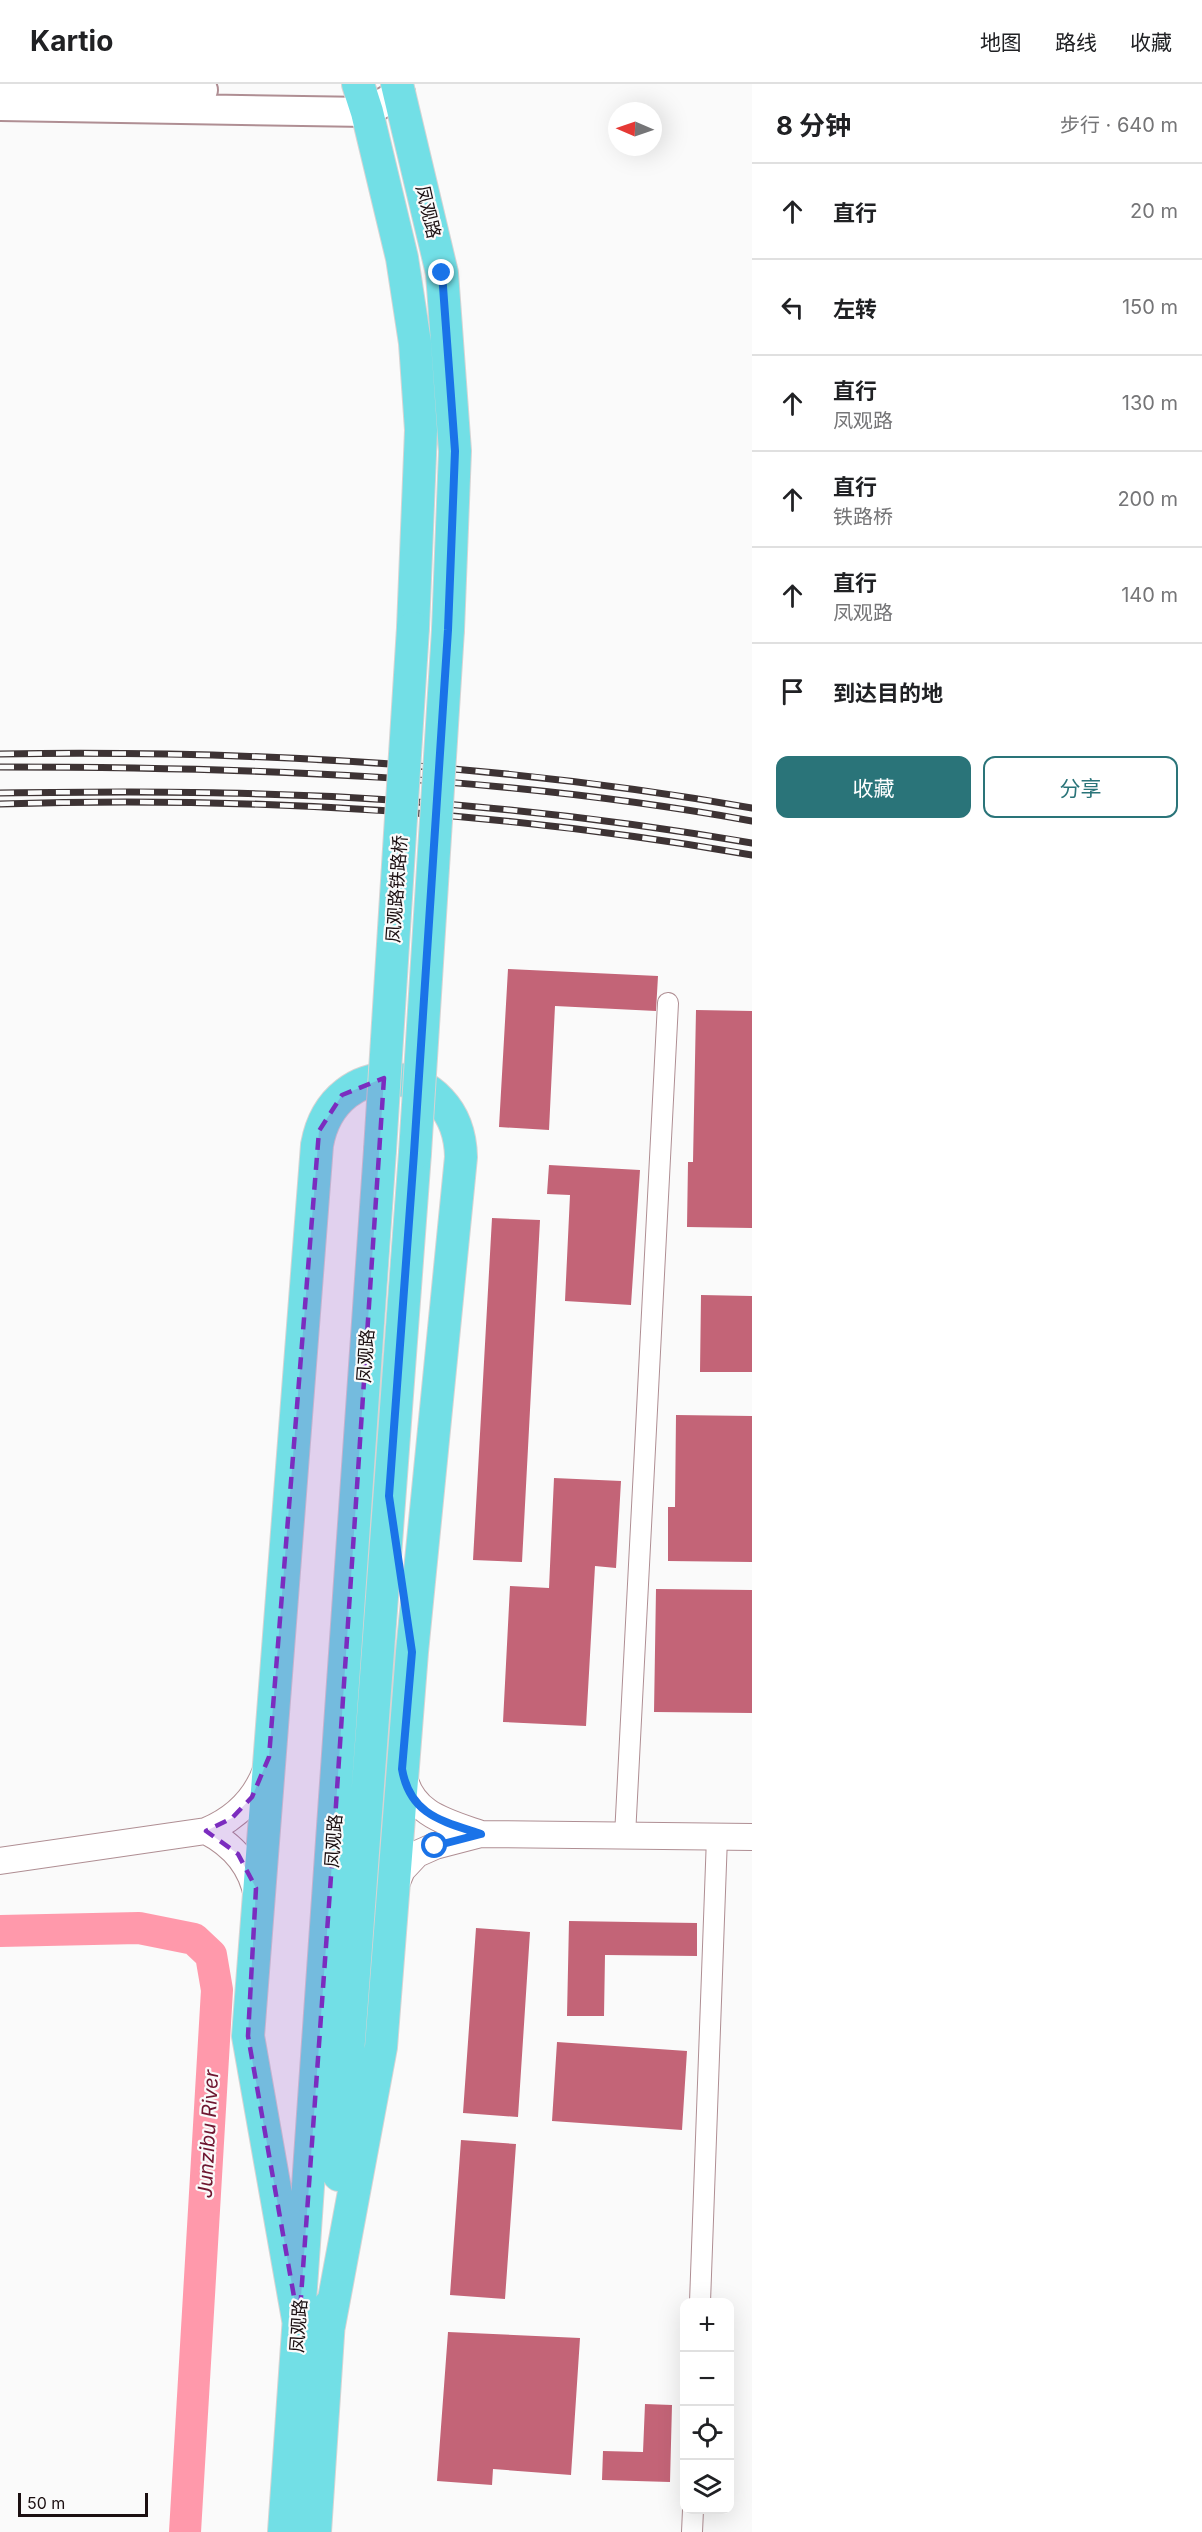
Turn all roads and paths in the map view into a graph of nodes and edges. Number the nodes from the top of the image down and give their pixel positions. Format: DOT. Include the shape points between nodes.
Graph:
graph roads {
  1 [pos="0,86"];
  2 [pos="398,89"];
  3 [pos="362,96"];
  4 [pos="0,106"];
  5 [pos="413,628"];
  6 [pos="669,1003"];
  7 [pos="380,1150"];
  8 [pos="389,1496"];
  9 [pos="412,1652"];
  10 [pos="269,1757"];
  11 [pos="402,1769"];
  12 [pos="206,1831"];
  13 [pos="481,1834"];
  14 [pos="625,1836"];
  15 [pos="717,1837"];
  16 [pos="752,1837"];
  17 [pos="0,1861"];
  18 [pos="393,1890"];
  19 [pos="258,1901"];
  20 [pos="700,2298"];
  21 [pos="314,2326"];
  22 [pos="693,2514"];
  23 [pos="284,2532"];
  24 [pos="315,2532"];
  25 [pos="692,2532"];
  1 -- 3 [label="main road"];
  2 -- 3 [label="main road"];
  2 -- 8 [label="main road, 凤观路, bridge" via="442,273 455,451 448,630"];
  3 -- 4 [label="main road"];
  3 -- 5 [label="main road, 凤观路" via="402,258 415,343 421,430"];
  5 -- 7 [label="main road, 凤观路铁路桥, bridge"];
  6 -- 14 [label="street"];
  7 -- 21 [label="main road, 凤观路"];
  8 -- 9 [label="main road"];
  8 -- 21 [label="main road, 凤观路"];
  9 -- 10 [label="main road" via="461,1142 452,1115 434,1094 409,1081 380,1078 354,1087 332,1106 324,1118 317,1145"];
  9 -- 11 [label="main road"];
  10 -- 12 [label="street" via="252,1797 232,1818"];
  10 -- 19 [label="main road"];
  11 -- 13 [label="street" via="412,1798 426,1812"];
  11 -- 18 [label="main road"];
  12 -- 17 [label="street"];
  12 -- 19 [label="street" via="238,1854 252,1876"];
  13 -- 14 [label="street"];
  13 -- 18 [label="street" via="417,1854 402,1869"];
  14 -- 15 [label="street"];
  15 -- 16 [label="street"];
  15 -- 20 [label="street"];
  18 -- 21 [label="main road" via="381,2047"];
  19 -- 21 [label="main road" via="248,2036"];
  21 -- 23 [label="main road, 凤观路"];
  21 -- 24 [label="main road, 凤观路"];
  22 -- 25 [label="street"];
}
